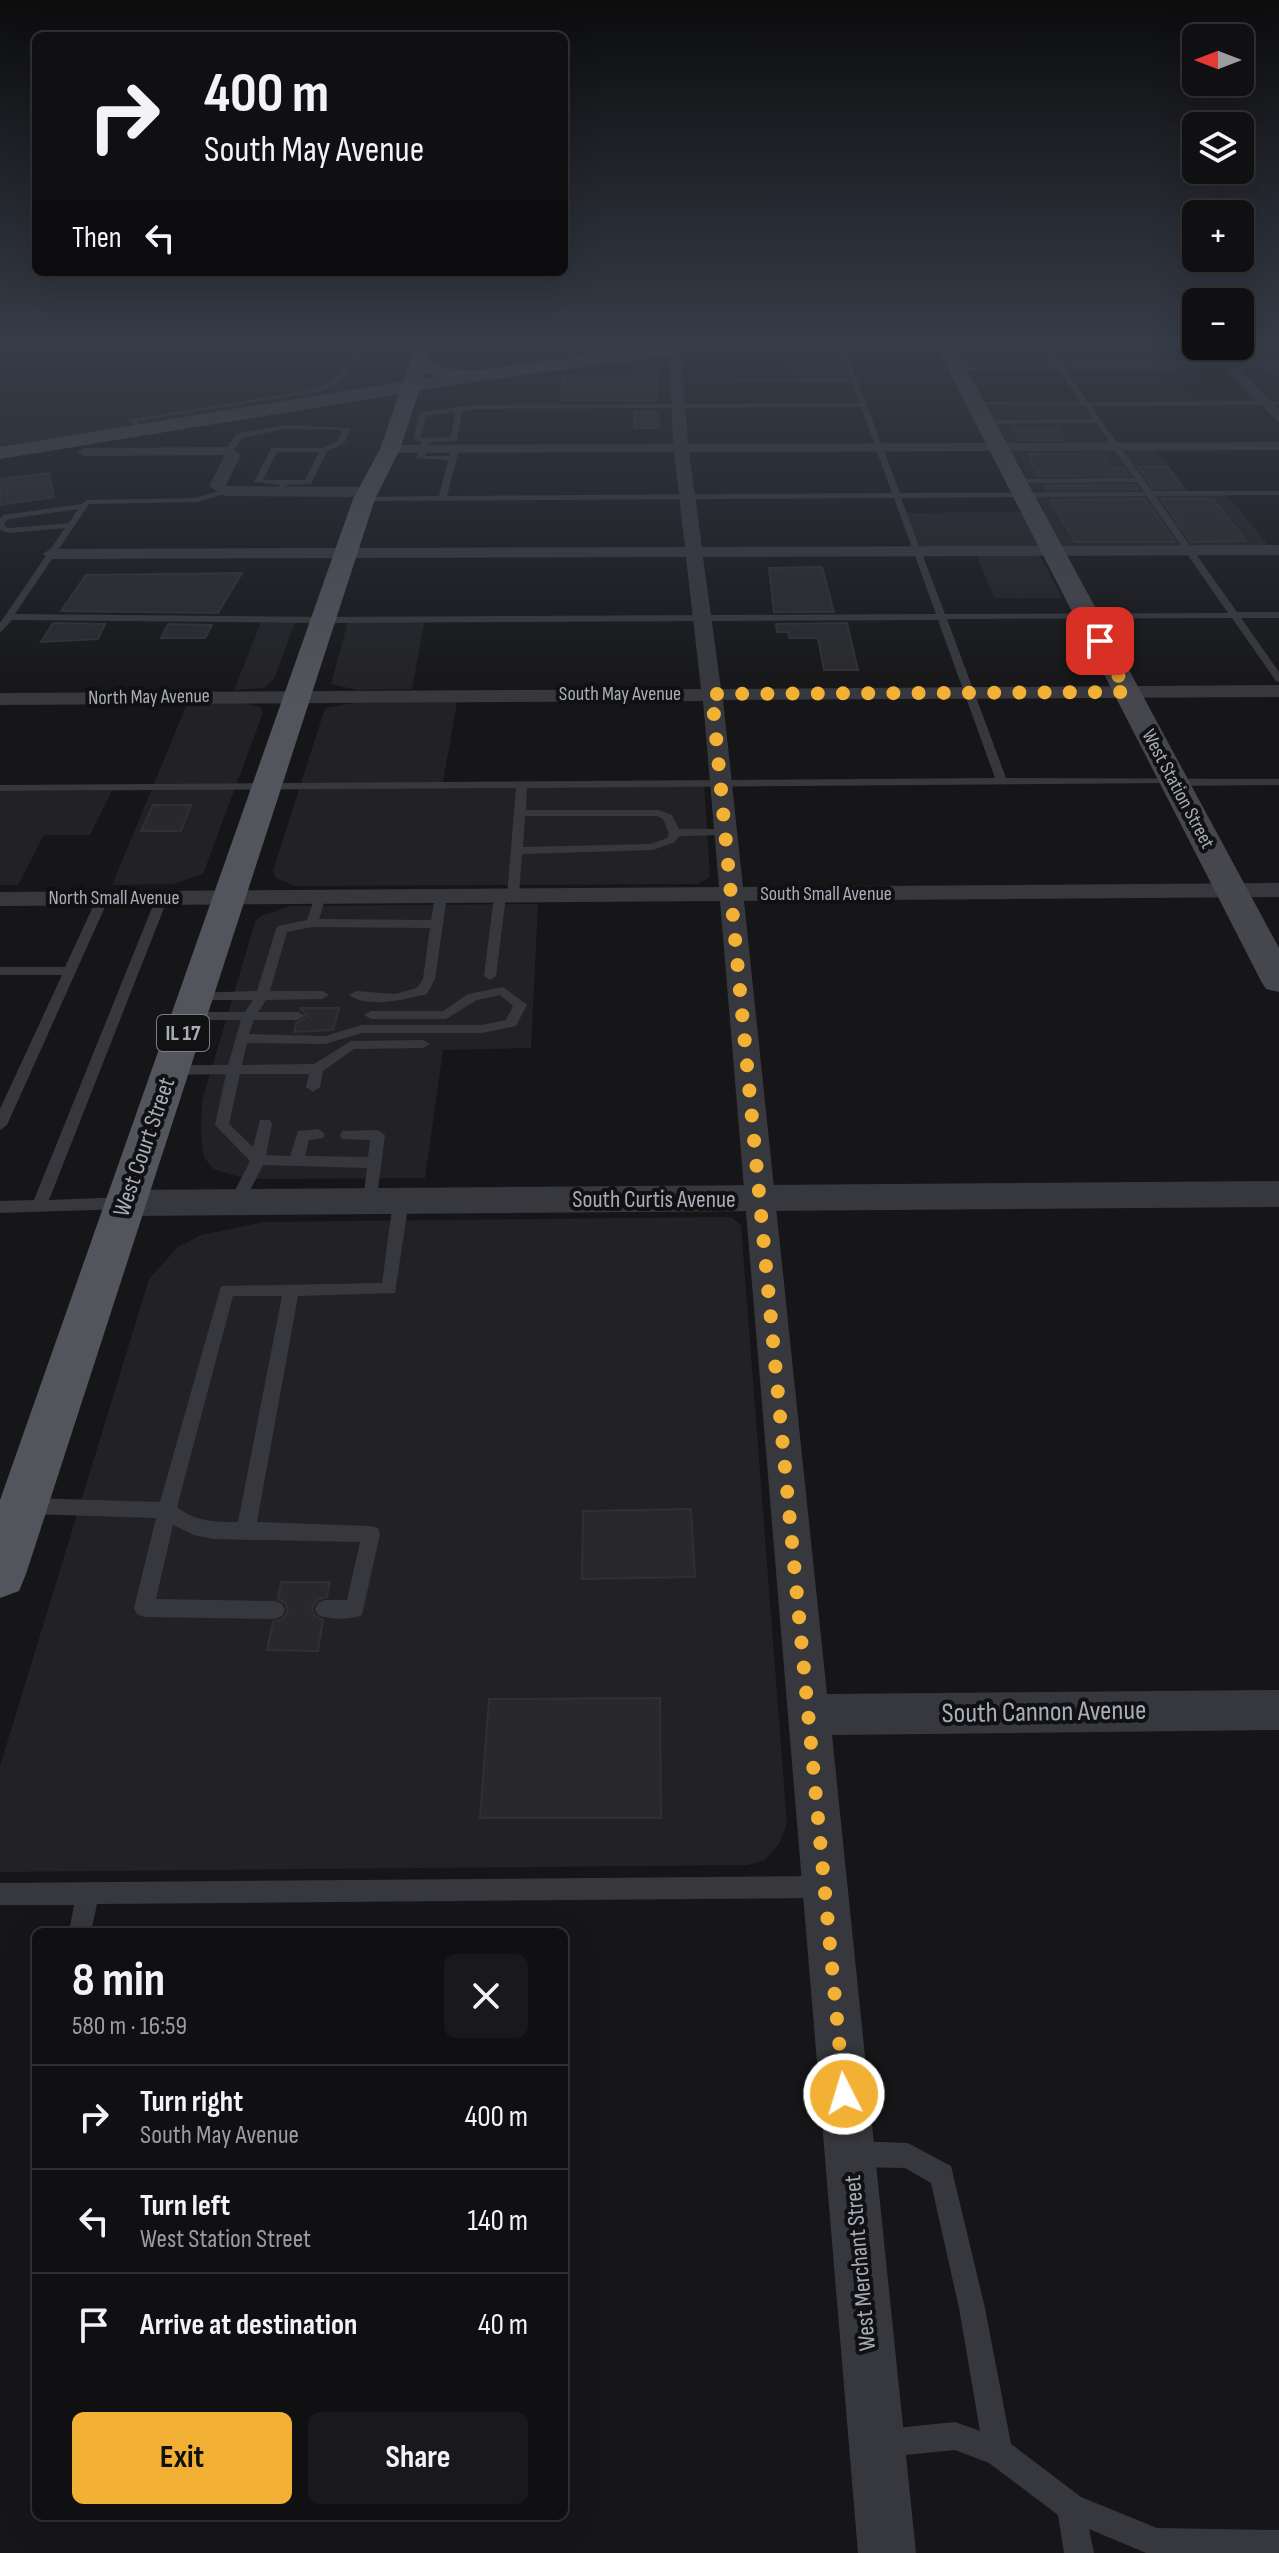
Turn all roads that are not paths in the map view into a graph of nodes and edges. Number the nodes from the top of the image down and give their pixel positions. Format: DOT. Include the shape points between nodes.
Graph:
graph roads {
  1 [pos="29,461"];
  2 [pos="231,461"];
  3 [pos="268,461"];
  4 [pos="318,461"];
  5 [pos="366,461"];
  6 [pos="384,461"];
  7 [pos="452,461"];
  8 [pos="683,461"];
  9 [pos="884,461"];
  10 [pos="1006,461"];
  11 [pos="1126,461"];
  12 [pos="0,466"];
  13 [pos="1139,480"];
  14 [pos="282,488"];
  15 [pos="1020,488"];
  16 [pos="225,491"];
  17 [pos="1279,493"];
  18 [pos="1150,495"];
  19 [pos="365,496"];
  20 [pos="897,496"];
  21 [pos="688,497"];
  22 [pos="442,499"];
  23 [pos="84,506"];
  24 [pos="71,525"];
  25 [pos="1279,550"];
  26 [pos="1053,551"];
  27 [pos="1189,551"];
  28 [pos="918,553"];
  29 [pos="51,554"];
  30 [pos="345,555"];
  31 [pos="695,555"];
  32 [pos="1234,615"];
  33 [pos="1279,615"];
  34 [pos="1087,616"];
  35 [pos="9,617"];
  36 [pos="942,617"];
  37 [pos="703,618"];
  38 [pos="323,620"];
  39 [pos="0,630"];
  40 [pos="1279,679"];
  41 [pos="1279,691"];
  42 [pos="1127,692"];
  43 [pos="970,693"];
  44 [pos="712,694"];
  45 [pos="297,696"];
  46 [pos="0,699"];
  47 [pos="1002,781"];
  48 [pos="1174,781"];
  49 [pos="1279,782"];
  50 [pos="720,783"];
  51 [pos="522,785"];
  52 [pos="266,787"];
  53 [pos="0,788"];
  54 [pos="519,813"];
  55 [pos="724,832"];
  56 [pos="675,833"];
  57 [pos="516,851"];
  58 [pos="1279,890"];
  59 [pos="1231,891"];
  60 [pos="729,894"];
  61 [pos="441,896"];
  62 [pos="506,896"];
  63 [pos="320,897"];
  64 [pos="103,898"];
  65 [pos="162,898"];
  66 [pos="229,898"];
  67 [pos="0,899"];
  68 [pos="312,923"];
  69 [pos="437,924"];
  70 [pos="0,971"];
  71 [pos="70,971"];
  72 [pos="490,976"];
  73 [pos="1279,981"];
  74 [pos="263,994"];
  75 [pos="322,995"];
  76 [pos="356,995"];
  77 [pos="192,1006"];
  78 [pos="371,1015"];
  79 [pos="249,1016"];
  80 [pos="298,1016"];
  81 [pos="241,1038"];
  82 [pos="423,1044"];
  83 [pos="317,1069"];
  84 [pos="170,1070"];
  85 [pos="234,1070"];
  86 [pos="276,1070"];
  87 [pos="313,1087"];
  88 [pos="273,1088"];
  89 [pos="265,1124"];
  90 [pos="0,1125"];
  91 [pos="308,1131"];
  92 [pos="347,1135"];
  93 [pos="258,1160"];
  94 [pos="296,1161"];
  95 [pos="375,1163"];
  96 [pos="1279,1194"];
  97 [pos="761,1198"];
  98 [pos="386,1201"];
  99 [pos="237,1202"];
  100 [pos="125,1203"];
  101 [pos="39,1206"];
  102 [pos="0,1207"];
  103 [pos="291,1290"];
  104 [pos="23,1505"];
  105 [pos="167,1510"];
  106 [pos="246,1530"];
  107 [pos="0,1574"];
  108 [pos="325,1609"];
  109 [pos="275,1610"];
  110 [pos="1279,1710"];
  111 [pos="809,1715"];
  112 [pos="825,1887"];
  113 [pos="88,1893"];
  114 [pos="0,1894"];
  115 [pos="81,1928"];
  116 [pos="849,2154"];
  117 [pos="877,2444"];
  118 [pos="998,2452"];
  119 [pos="1071,2507"];
  120 [pos="1279,2545"];
  121 [pos="1211,2549"];
  122 [pos="887,2553"];
  123 [pos="1079,2553"];
  1 -- 12 [label="main road"];
  2 -- 16 [label="street" via="217,486"];
  3 -- 14 [label="lane" via="258,482"];
  4 -- 14 [label="lane" via="308,482"];
  5 -- 19 [label="main road, West Court Street / IL 17"];
  6 -- 19 [label="main road, West Court Street / IL 17"];
  7 -- 22 [label="lane"];
  8 -- 21 [label="street, West Merchant Street"];
  9 -- 20 [label="lane"];
  10 -- 15 [label="main road, West Station Street"];
  11 -- 13 [label="lane"];
  13 -- 15 [label="lane"];
  13 -- 18 [label="lane"];
  14 -- 16 [label="street"];
  14 -- 19 [label="street"];
  15 -- 18 [label="lane"];
  15 -- 20 [label="lane"];
  15 -- 26 [label="main road, West Station Street"];
  16 -- 23 [label="lane" via="197,500 100,500"];
  17 -- 18 [label="lane"];
  18 -- 27 [label="lane"];
  19 -- 22 [label="lane"];
  19 -- 30 [label="main road, West Court Street / IL 17"];
  20 -- 21 [label="lane"];
  20 -- 28 [label="lane"];
  21 -- 22 [label="lane"];
  21 -- 31 [label="street, West Merchant Street"];
  23 -- 24 [label="lane"];
  23 -- 24 [label="lane" via="0,522 9,531"];
  24 -- 29 [label="lane"];
  25 -- 27 [label="street"];
  26 -- 27 [label="street"];
  26 -- 28 [label="street"];
  26 -- 34 [label="main road, West Station Street"];
  27 -- 32 [label="lane"];
  28 -- 31 [label="street"];
  28 -- 36 [label="lane"];
  29 -- 30 [label="street"];
  29 -- 35 [label="lane"];
  30 -- 31 [label="street"];
  30 -- 38 [label="main road, West Court Street / IL 17"];
  31 -- 37 [label="street, West Merchant Street"];
  32 -- 33 [label="lane"];
  32 -- 34 [label="lane"];
  32 -- 40 [label="lane"];
  34 -- 36 [label="lane"];
  34 -- 42 [label="main road, West Station Street"];
  35 -- 38 [label="lane"];
  35 -- 39 [label="lane"];
  36 -- 37 [label="lane"];
  36 -- 43 [label="lane"];
  37 -- 38 [label="lane"];
  37 -- 44 [label="street, West Merchant Street"];
  38 -- 45 [label="main road, West Court Street / IL 17"];
  41 -- 42 [label="street, South May Avenue"];
  42 -- 43 [label="street, South May Avenue"];
  42 -- 48 [label="main road, West Station Street"];
  43 -- 44 [label="street, South May Avenue"];
  43 -- 47 [label="lane"];
  44 -- 45 [label="street, South May Avenue"];
  44 -- 50 [label="street, West Merchant Street"];
  45 -- 46 [label="street, North May Avenue"];
  45 -- 52 [label="main road, West Court Street / IL 17"];
  47 -- 48 [label="lane"];
  47 -- 50 [label="lane"];
  48 -- 49 [label="lane"];
  48 -- 59 [label="main road, West Station Street"];
  50 -- 51 [label="lane"];
  50 -- 55 [label="street, West Merchant Street"];
  51 -- 52 [label="lane"];
  51 -- 54 [label="lane"];
  52 -- 53 [label="lane"];
  52 -- 66 [label="main road, West Court Street / IL 17"];
  54 -- 56 [label="lane" via="659,813 668,817"];
  54 -- 57 [label="lane"];
  55 -- 56 [label="lane"];
  55 -- 60 [label="street, West Merchant Street"];
  56 -- 57 [label="lane" via="653,847"];
  57 -- 62 [label="lane"];
  58 -- 59 [label="street, South Small Avenue"];
  59 -- 60 [label="street, South Small Avenue"];
  59 -- 73 [label="main road, West Station Street"];
  60 -- 62 [label="street, South Small Avenue"];
  60 -- 97 [label="street, West Merchant Street"];
  61 -- 62 [label="street, South Small Avenue"];
  61 -- 63 [label="street, South Small Avenue"];
  61 -- 69 [label="lane"];
  62 -- 72 [label="lane"];
  63 -- 66 [label="street, South Small Avenue"];
  63 -- 68 [label="lane"];
  64 -- 65 [label="street, North Small Avenue"];
  64 -- 67 [label="street, North Small Avenue"];
  64 -- 71 [label="lane"];
  65 -- 66 [label="street, North Small Avenue"];
  65 -- 101 [label="lane"];
  66 -- 77 [label="main road, West Court Street / IL 17"];
  68 -- 69 [label="lane"];
  68 -- 74 [label="lane" via="282,929"];
  69 -- 76 [label="lane" via="429,979 422,991 395,998"];
  70 -- 71 [label="lane"];
  71 -- 90 [label="lane"];
  74 -- 75 [label="lane"];
  74 -- 77 [label="lane"];
  74 -- 79 [label="lane"];
  77 -- 79 [label="lane"];
  77 -- 84 [label="main road, West Court Street / IL 17"];
  78 -- 81 [label="lane" via="446,1015 481,992 503,991 520,1005 511,1023 482,1029 362,1029 325,1040"];
  79 -- 80 [label="lane"];
  79 -- 81 [label="lane"];
  81 -- 85 [label="lane"];
  82 -- 83 [label="lane" via="351,1045"];
  83 -- 86 [label="lane"];
  83 -- 87 [label="lane"];
  84 -- 85 [label="lane"];
  84 -- 100 [label="main road, West Court Street / IL 17"];
  85 -- 86 [label="lane"];
  85 -- 93 [label="lane" via="222,1125"];
  86 -- 88 [label="lane"];
  89 -- 93 [label="lane"];
  91 -- 94 [label="lane"];
  92 -- 95 [label="lane" via="378,1135"];
  93 -- 94 [label="lane"];
  93 -- 99 [label="lane"];
  94 -- 95 [label="lane"];
  95 -- 98 [label="lane"];
  96 -- 97 [label="street, South Curtis Avenue"];
  97 -- 98 [label="street, South Curtis Avenue"];
  97 -- 111 [label="street, West Merchant Street"];
  98 -- 99 [label="street, South Curtis Avenue"];
  98 -- 103 [label="lane" via="389,1289"];
  99 -- 100 [label="street, South Curtis Avenue"];
  100 -- 101 [label="lane"];
  100 -- 104 [label="main road, West Court Street / IL 17"];
  101 -- 102 [label="lane"];
  103 -- 105 [label="lane" via="227,1290"];
  103 -- 106 [label="lane"];
  104 -- 105 [label="lane"];
  104 -- 107 [label="main road, West Court Street / IL 17"];
  105 -- 106 [label="lane" via="182,1524 204,1531"];
  105 -- 109 [label="lane" via="144,1608"];
  106 -- 108 [label="lane" via="371,1534 355,1609"];
  110 -- 111 [label="street, South Cannon Avenue"];
  111 -- 112 [label="street, West Merchant Street"];
  112 -- 113 [label="lane"];
  112 -- 116 [label="street, West Merchant Street"];
  113 -- 114 [label="lane"];
  113 -- 115 [label="lane"];
  116 -- 117 [label="street, West Merchant Street"];
  116 -- 118 [label="lane" via="908,2156 942,2175"];
  117 -- 118 [label="lane" via="955,2436"];
  117 -- 122 [label="street, West Merchant Street"];
  118 -- 119 [label="lane"];
  119 -- 121 [label="lane" via="1157,2543"];
  119 -- 123 [label="lane"];
  120 -- 121 [label="lane"];
}
